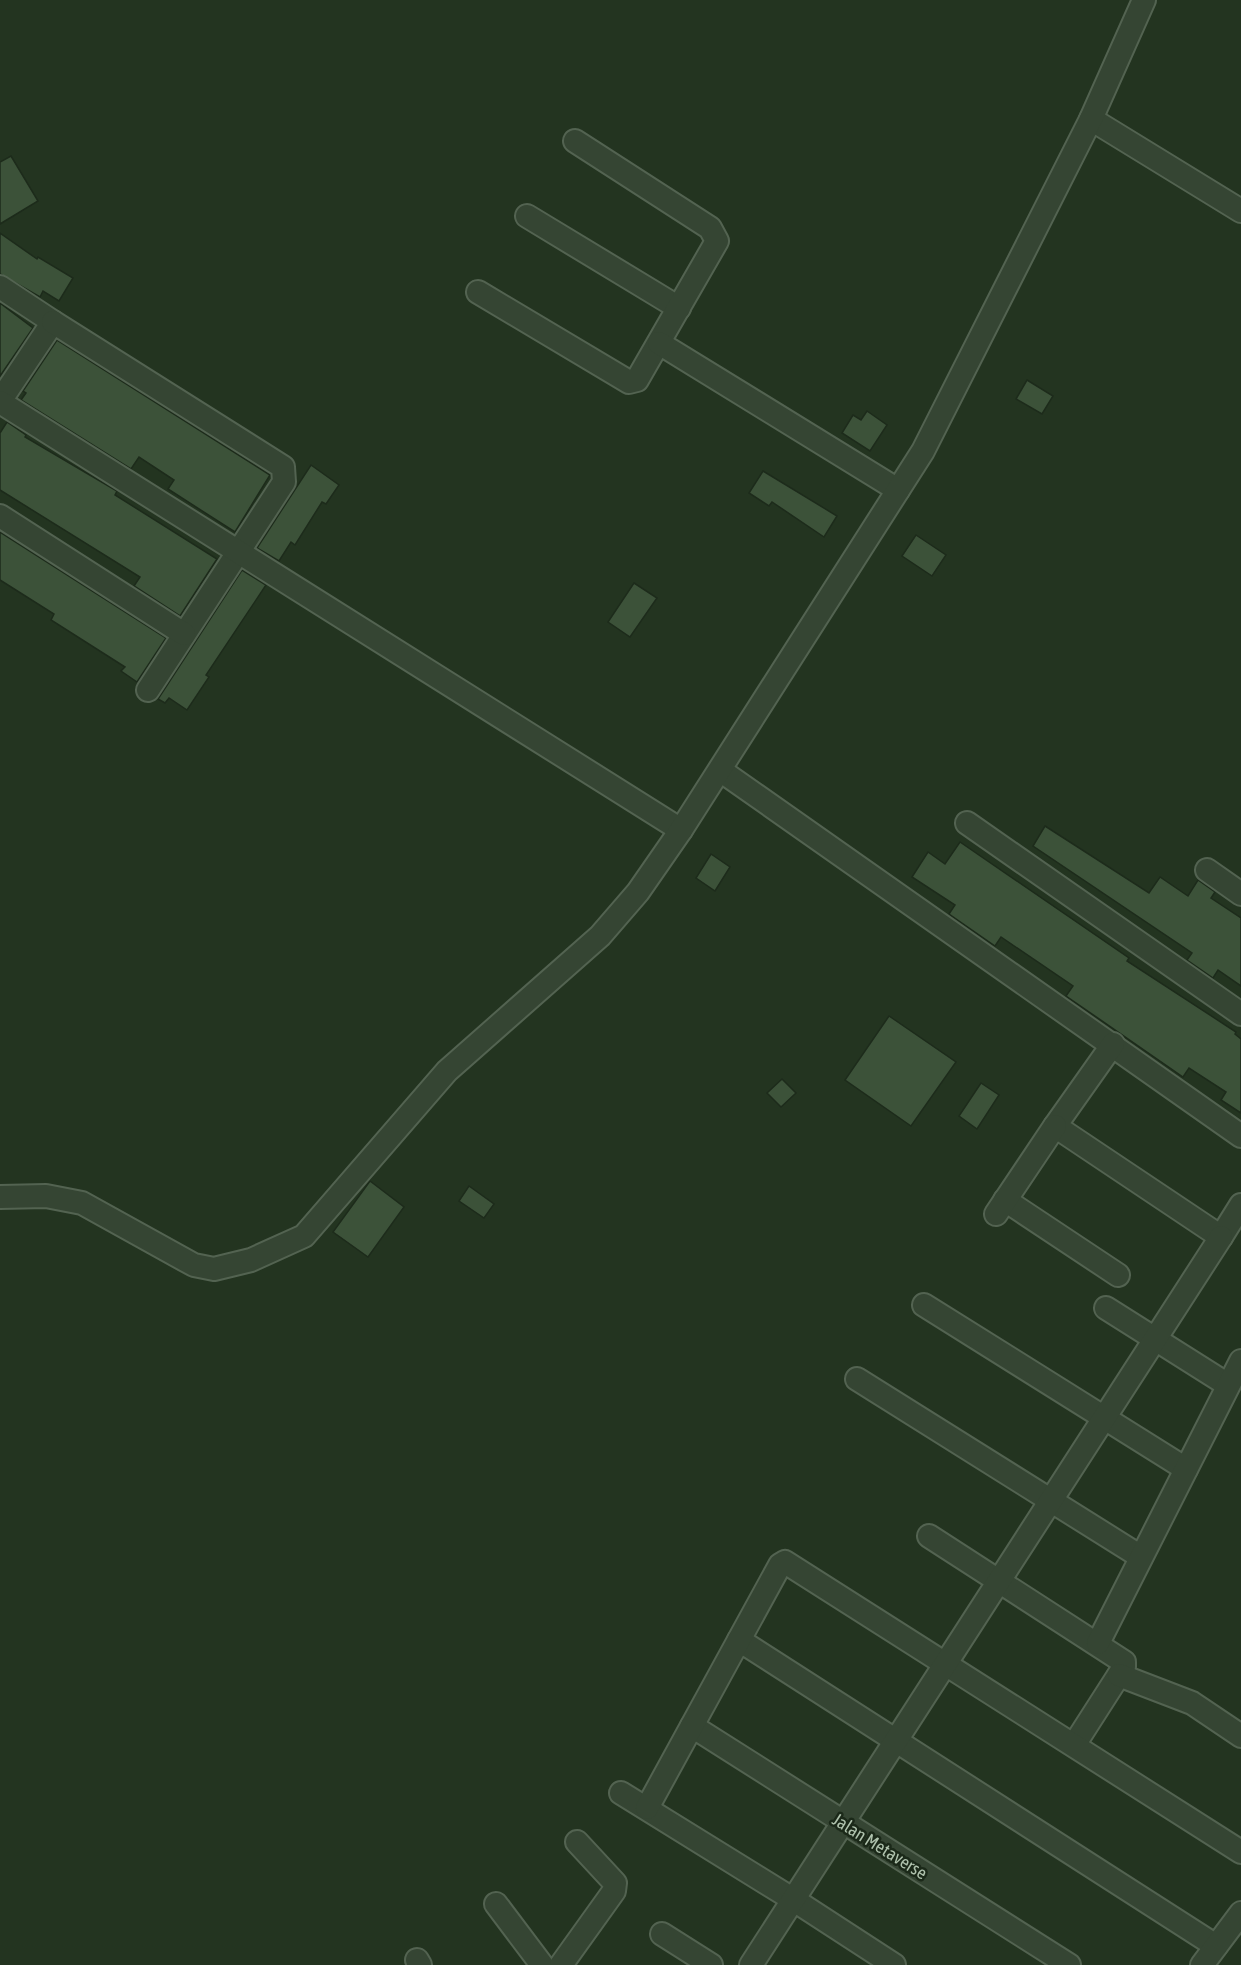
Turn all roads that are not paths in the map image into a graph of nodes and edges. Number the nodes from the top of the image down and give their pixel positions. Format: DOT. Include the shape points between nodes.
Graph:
graph roads {
  1 [pos="1144,0"];
  2 [pos="1091,118"];
  3 [pos="575,141"];
  4 [pos="1241,211"];
  5 [pos="527,216"];
  6 [pos="0,287"];
  7 [pos="477,292"];
  8 [pos="679,308"];
  9 [pos="53,322"];
  10 [pos="659,343"];
  11 [pos="0,401"];
  12 [pos="898,490"];
  13 [pos="0,516"];
  14 [pos="238,550"];
  15 [pos="184,634"];
  16 [pos="148,690"];
  17 [pos="720,770"];
  18 [pos="967,823"];
  19 [pos="681,830"];
  20 [pos="1207,870"];
  21 [pos="1241,894"];
  22 [pos="1241,1014"];
  23 [pos="1113,1044"];
  24 [pos="1055,1126"];
  25 [pos="1241,1136"];
  26 [pos="0,1197"];
  27 [pos="1241,1205"];
  28 [pos="1228,1237"];
  29 [pos="1118,1275"];
  30 [pos="924,1305"];
  31 [pos="1106,1308"];
  32 [pos="1154,1339"];
  33 [pos="1241,1361"];
  34 [pos="857,1380"];
  35 [pos="1228,1385"];
  36 [pos="1103,1417"];
  37 [pos="1186,1469"];
  38 [pos="1050,1498"];
  39 [pos="929,1536"];
  40 [pos="1141,1557"];
  41 [pos="998,1579"];
  42 [pos="739,1640"];
  43 [pos="1098,1643"];
  44 [pos="945,1661"];
  45 [pos="1119,1675"];
  46 [pos="692,1726"];
  47 [pos="1241,1736"];
  48 [pos="894,1741"];
  49 [pos="1074,1744"];
  50 [pos="621,1793"];
  51 [pos="647,1808"];
  52 [pos="843,1823"];
  53 [pos="577,1842"];
  54 [pos="1241,1852"];
  55 [pos="794,1900"];
  56 [pos="496,1904"];
  57 [pos="1241,1913"];
  58 [pos="662,1934"];
  59 [pos="1216,1946"];
  60 [pos="542,1965"];
  61 [pos="561,1965"];
  62 [pos="711,1965"];
  63 [pos="751,1965"];
  64 [pos="894,1965"];
  65 [pos="1069,1965"];
  66 [pos="1202,1965"];
  1 -- 2 [label="street"];
  2 -- 4 [label="street"];
  2 -- 12 [label="street" via="923,451"];
  3 -- 8 [label="street" via="716,235 717,241"];
  5 -- 8 [label="street"];
  6 -- 9 [label="street"];
  7 -- 10 [label="street" via="629,382 637,380"];
  8 -- 10 [label="street"];
  9 -- 11 [label="street"];
  9 -- 14 [label="street" via="284,467 284,482"];
  10 -- 12 [label="street"];
  11 -- 14 [label="street"];
  12 -- 17 [label="street"];
  13 -- 15 [label="street"];
  14 -- 15 [label="street"];
  14 -- 19 [label="street"];
  15 -- 16 [label="street"];
  17 -- 19 [label="street"];
  17 -- 23 [label="street"];
  18 -- 22 [label="street"];
  19 -- 26 [label="street" via="638,892 600,936 447,1071 304,1236 251,1260 214,1269 194,1265 82,1203 46,1196"];
  20 -- 21 [label="street"];
  23 -- 24 [label="street"];
  23 -- 25 [label="street"];
  24 -- 28 [label="street"];
  24 -- 29 [label="street" via="1000,1207"];
  27 -- 28 [label="street"];
  28 -- 32 [label="street"];
  30 -- 36 [label="street"];
  31 -- 32 [label="street"];
  32 -- 35 [label="street"];
  32 -- 36 [label="street"];
  33 -- 35 [label="street"];
  34 -- 38 [label="street"];
  35 -- 37 [label="street"];
  36 -- 37 [label="street"];
  36 -- 38 [label="street"];
  37 -- 40 [label="street"];
  38 -- 40 [label="street"];
  38 -- 41 [label="street"];
  39 -- 41 [label="street"];
  40 -- 43 [label="street"];
  41 -- 43 [label="street"];
  41 -- 44 [label="street"];
  42 -- 44 [label="street" via="785,1562"];
  42 -- 46 [label="street"];
  42 -- 48 [label="street"];
  43 -- 45 [label="street" via="1124,1662"];
  44 -- 48 [label="street"];
  44 -- 49 [label="street"];
  45 -- 47 [label="street" via="1192,1703"];
  45 -- 49 [label="street"];
  46 -- 51 [label="street"];
  46 -- 52 [label="street, Jalan Metaverse"];
  48 -- 52 [label="street"];
  48 -- 59 [label="street"];
  49 -- 54 [label="street"];
  50 -- 51 [label="street"];
  51 -- 55 [label="street"];
  52 -- 55 [label="street"];
  52 -- 65 [label="street, Jalan Metaverse"];
  53 -- 61 [label="street" via="615,1883 614,1891"];
  55 -- 63 [label="street"];
  55 -- 64 [label="street"];
  56 -- 60 [label="street"];
  57 -- 59 [label="street"];
  58 -- 62 [label="street"];
  59 -- 66 [label="street"];
}
